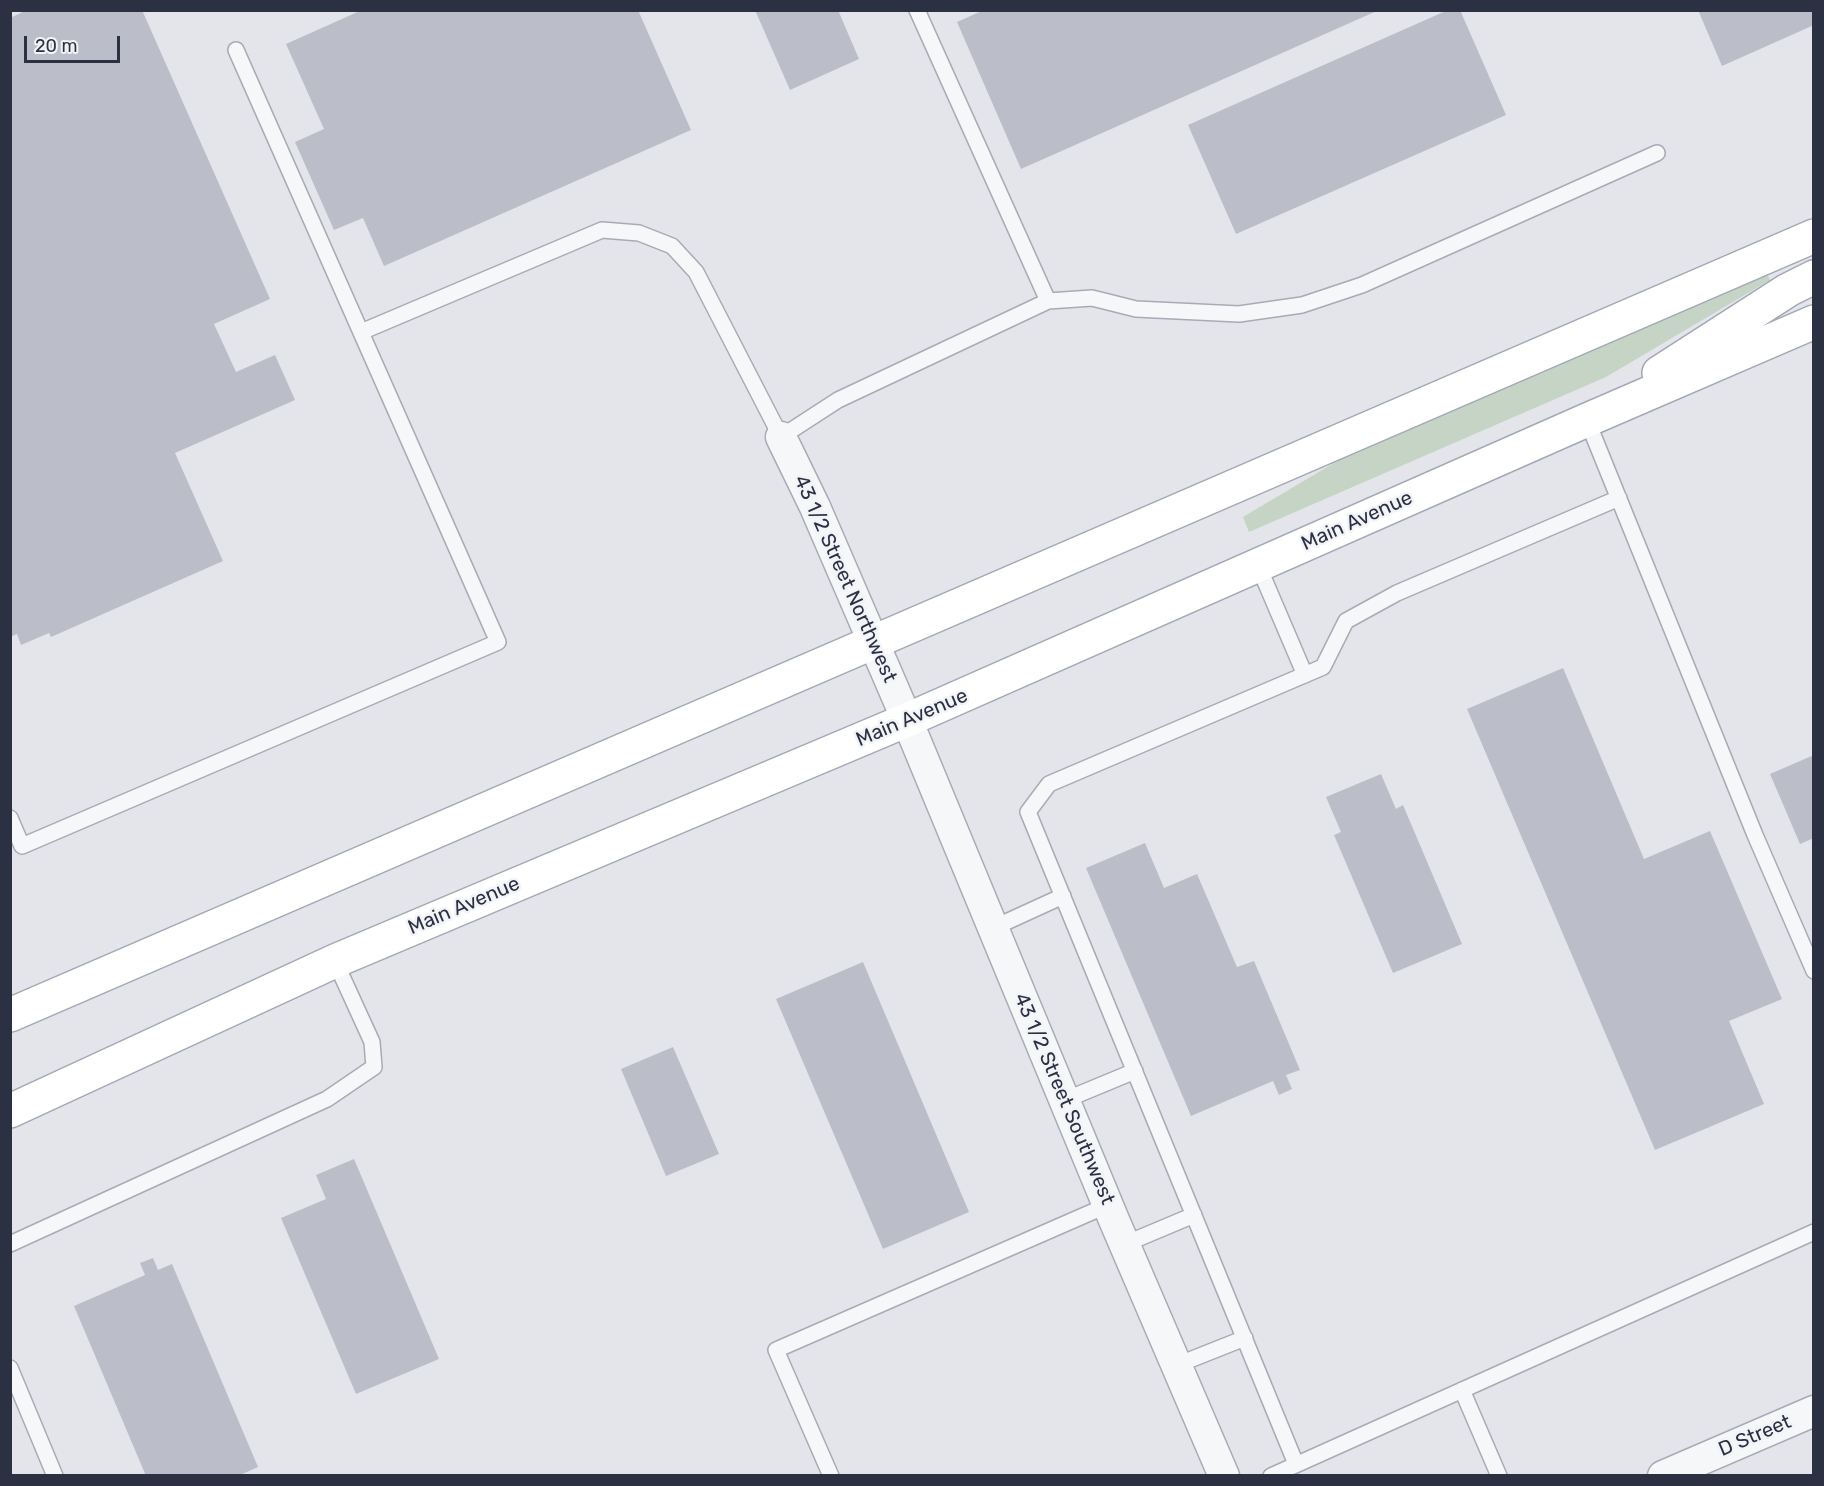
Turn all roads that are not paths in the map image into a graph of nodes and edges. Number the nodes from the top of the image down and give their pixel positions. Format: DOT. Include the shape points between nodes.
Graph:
graph roads {
  1 [pos="917,10"];
  2 [pos="236,50"];
  3 [pos="1658,153"];
  4 [pos="1814,236"];
  5 [pos="1814,277"];
  6 [pos="1048,301"];
  7 [pos="1814,322"];
  8 [pos="361,332"];
  9 [pos="1587,420"];
  10 [pos="781,437"];
  11 [pos="1618,498"];
  12 [pos="1258,565"];
  13 [pos="873,642"];
  14 [pos="1305,675"];
  15 [pos="908,720"];
  16 [pos="10,818"];
  17 [pos="1063,897"];
  18 [pos="993,928"];
  19 [pos="335,961"];
  20 [pos="1814,971"];
  21 [pos="10,1015"];
  22 [pos="1135,1071"];
  23 [pos="1065,1100"];
  24 [pos="10,1111"];
  25 [pos="1108,1205"];
  26 [pos="1194,1215"];
  27 [pos="1814,1232"];
  28 [pos="10,1244"];
  29 [pos="1125,1244"];
  30 [pos="1245,1338"];
  31 [pos="1177,1365"];
  32 [pos="10,1368"];
  33 [pos="1462,1390"];
  34 [pos="1814,1411"];
  35 [pos="1296,1464"];
  36 [pos="55,1476"];
  37 [pos="831,1476"];
  38 [pos="1224,1476"];
  39 [pos="1270,1476"];
  40 [pos="1499,1476"];
  41 [pos="1663,1476"];
  1 -- 6 [label="lane"];
  2 -- 8 [label="lane"];
  3 -- 6 [label="lane" via="1362,285 1302,305 1239,314 1136,309 1092,298"];
  4 -- 13 [label="main road"];
  5 -- 9 [label="main road"];
  6 -- 10 [label="lane" via="838,400"];
  7 -- 9 [label="main road, Main Avenue"];
  8 -- 10 [label="lane" via="602,230 639,233 672,246 696,272"];
  8 -- 16 [label="lane" via="498,642 22,846"];
  9 -- 11 [label="lane"];
  9 -- 12 [label="main road, Main Avenue"];
  10 -- 13 [label="street, 43 1/2 Street Northwest"];
  11 -- 14 [label="lane" via="1397,593 1346,621 1323,668"];
  11 -- 20 [label="lane"];
  12 -- 14 [label="lane"];
  12 -- 15 [label="main road, Main Avenue"];
  13 -- 15 [label="street, 43 1/2 Street Northwest"];
  13 -- 21 [label="main road"];
  14 -- 17 [label="lane" via="1049,784 1028,812"];
  15 -- 18 [label="street, 43 1/2 Street Southwest"];
  15 -- 19 [label="main road, Main Avenue"];
  17 -- 18 [label="lane"];
  17 -- 22 [label="lane"];
  18 -- 23 [label="street, 43 1/2 Street Southwest"];
  19 -- 24 [label="main road, Main Avenue"];
  19 -- 28 [label="lane" via="372,1042 374,1067 327,1099"];
  22 -- 23 [label="lane"];
  22 -- 26 [label="lane"];
  23 -- 25 [label="street, 43 1/2 Street Southwest"];
  25 -- 29 [label="street, 43 1/2 Street Southwest"];
  25 -- 37 [label="lane" via="777,1350"];
  26 -- 29 [label="lane"];
  26 -- 30 [label="lane"];
  27 -- 33 [label="lane"];
  29 -- 31 [label="street, 43 1/2 Street Southwest"];
  30 -- 31 [label="lane"];
  30 -- 35 [label="lane"];
  31 -- 38 [label="street, 43 1/2 Street Southwest"];
  32 -- 36 [label="lane"];
  33 -- 35 [label="lane"];
  33 -- 40 [label="lane"];
  34 -- 41 [label="street, D Street"];
  35 -- 39 [label="lane"];
}
